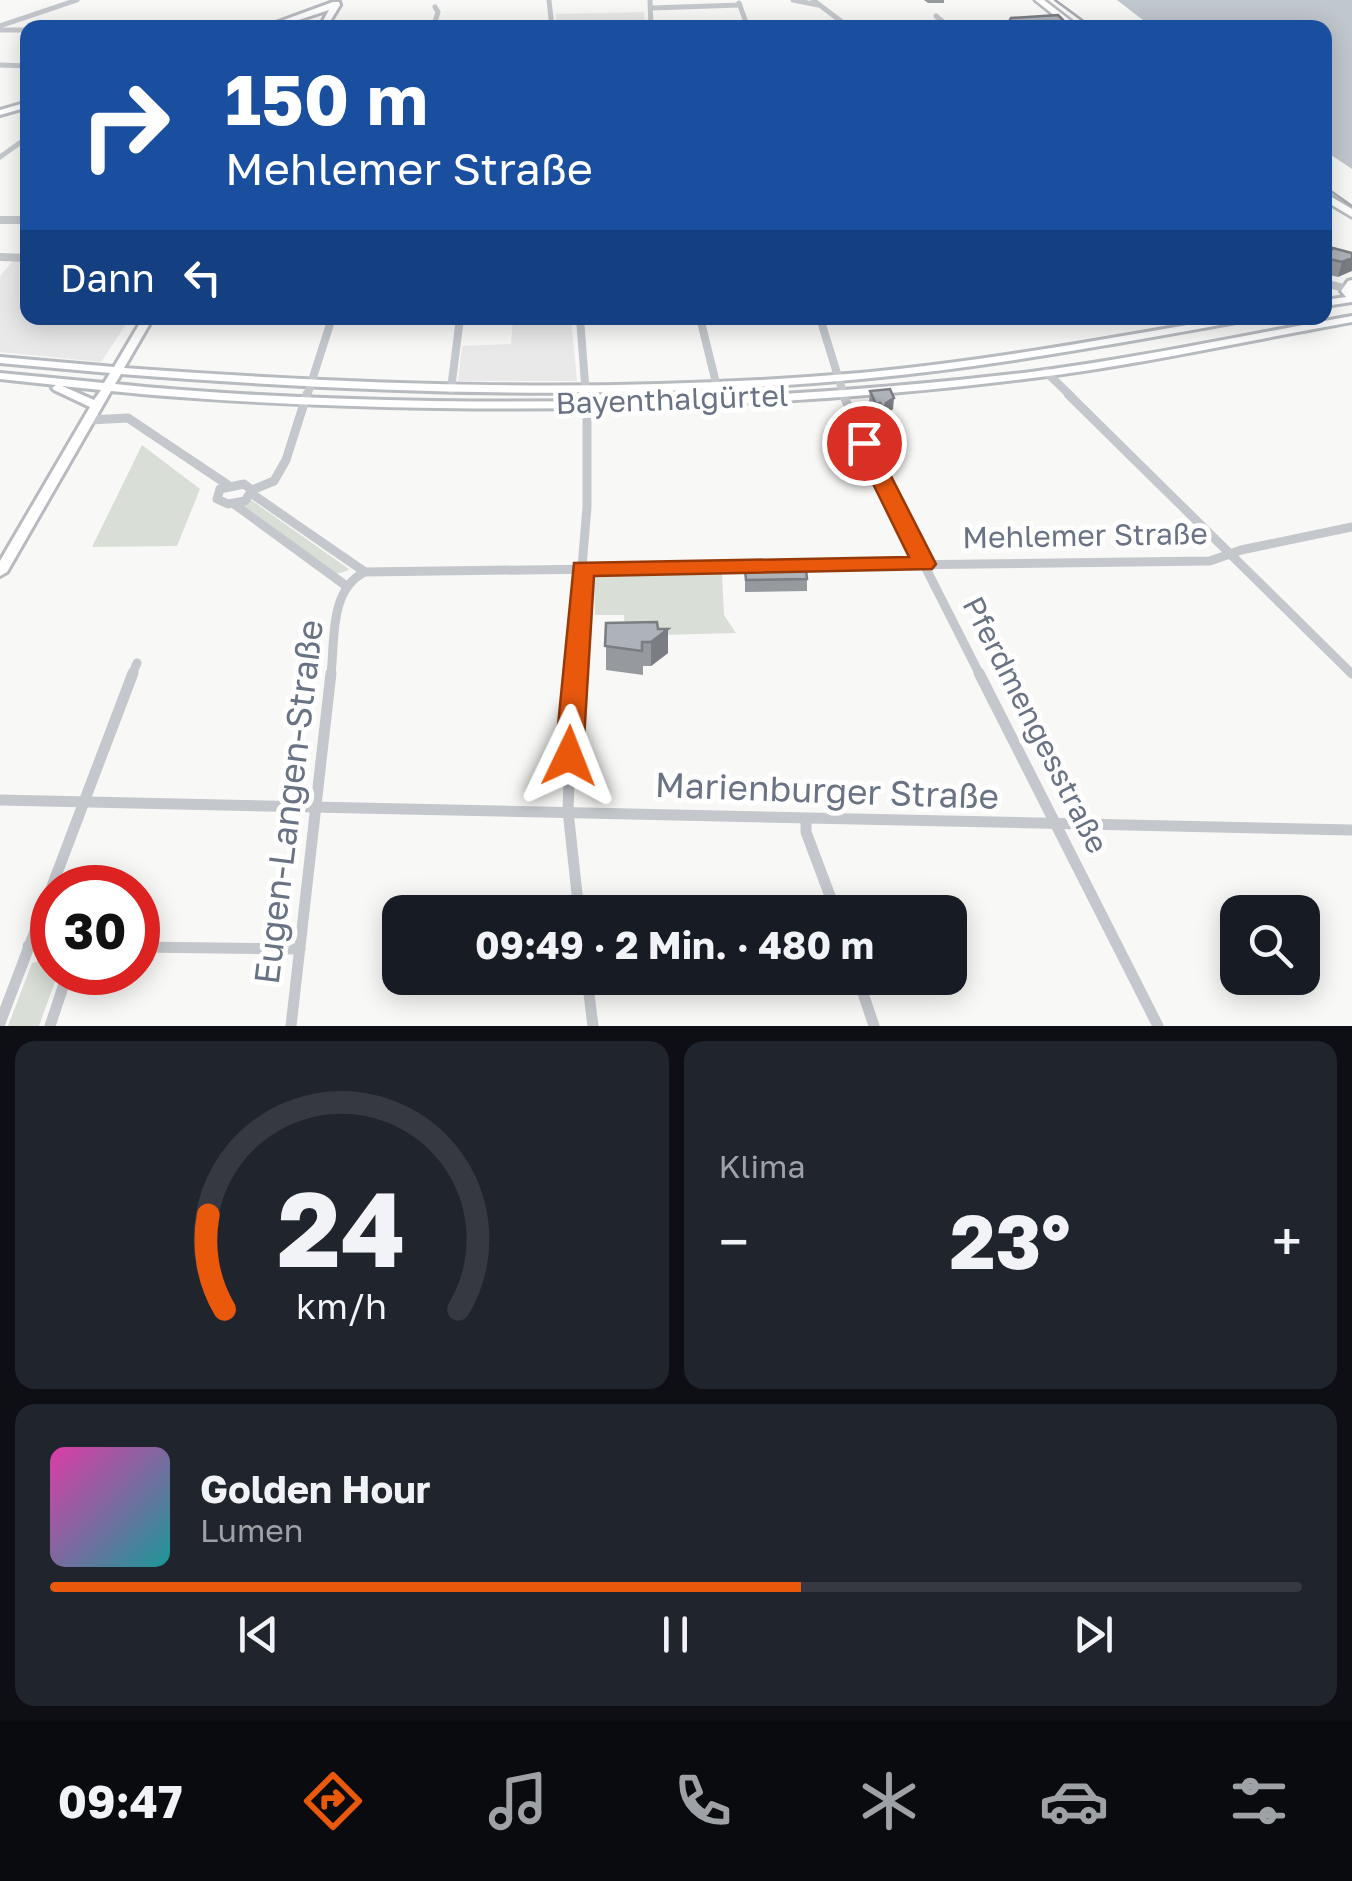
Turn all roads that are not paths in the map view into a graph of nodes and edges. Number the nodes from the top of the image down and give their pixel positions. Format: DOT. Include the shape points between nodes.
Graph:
graph roads {
  1 [pos="76,0"];
  2 [pos="650,0"];
  3 [pos="793,0"];
  4 [pos="1039,0"];
  5 [pos="1047,0"];
  6 [pos="337,2"];
  7 [pos="815,2"];
  8 [pos="740,3"];
  9 [pos="436,7"];
  10 [pos="651,8"];
  11 [pos="936,16"];
  12 [pos="22,20"];
  13 [pos="287,20"];
  14 [pos="436,20"];
  15 [pos="652,20"];
  16 [pos="839,20"];
  17 [pos="941,20"];
  18 [pos="1068,20"];
  19 [pos="1071,20"];
  20 [pos="20,142"];
  21 [pos="8,150"];
  22 [pos="20,151"];
  23 [pos="0,157"];
  24 [pos="144,325"];
  25 [pos="330,325"];
  26 [pos="459,325"];
  27 [pos="581,325"];
  28 [pos="702,325"];
  29 [pos="822,325"];
  30 [pos="1202,325"];
  31 [pos="1318,325"];
  32 [pos="1043,353"];
  33 [pos="1019,357"];
  34 [pos="0,360"];
  35 [pos="1061,370"];
  36 [pos="116,372"];
  37 [pos="1040,373"];
  38 [pos="0,376"];
  39 [pos="837,377"];
  40 [pos="46,382"];
  41 [pos="255,382"];
  42 [pos="716,384"];
  43 [pos="311,385"];
  44 [pos="107,388"];
  45 [pos="588,388"];
  46 [pos="451,389"];
  47 [pos="136,392"];
  48 [pos="843,393"];
  49 [pos="245,399"];
  50 [pos="307,402"];
  51 [pos="585,404"];
  52 [pos="94,412"];
  53 [pos="228,485"];
  54 [pos="252,492"];
  55 [pos="234,504"];
  56 [pos="1352,528"];
  57 [pos="1229,556"];
  58 [pos="924,564"];
  59 [pos="583,568"];
  60 [pos="0,572"];
  61 [pos="365,572"];
  62 [pos="345,585"];
  63 [pos="138,663"];
  64 [pos="1352,674"];
  65 [pos="0,800"];
  66 [pos="84,801"];
  67 [pos="316,807"];
  68 [pos="568,810"];
  69 [pos="806,818"];
  70 [pos="1057,825"];
  71 [pos="1352,830"];
  72 [pos="577,895"];
  73 [pos="830,895"];
  74 [pos="28,946"];
  75 [pos="160,946"];
  76 [pos="300,948"];
  77 [pos="7,984"];
  78 [pos="60,995"];
  79 [pos="589,995"];
  80 [pos="864,995"];
  81 [pos="0,1023"];
  82 [pos="50,1026"];
  83 [pos="291,1026"];
  84 [pos="593,1026"];
  85 [pos="874,1026"];
  86 [pos="1158,1026"];
  1 -- 12 [label="street"];
  2 -- 10 [label="street"];
  3 -- 7 [label="street"];
  4 -- 18 [label="main road"];
  5 -- 19 [label="main road"];
  6 -- 13 [label="main road"];
  7 -- 16 [label="street"];
  8 -- 10 [label="street"];
  9 -- 14 [label="street"];
  10 -- 15 [label="street"];
  11 -- 17 [label="street"];
  20 -- 21 [label="street"];
  21 -- 22 [label="street"];
  21 -- 23 [label="street"];
  24 -- 36 [label="main road"];
  25 -- 43 [label="street"];
  26 -- 46 [label="street"];
  27 -- 45 [label="street"];
  28 -- 42 [label="street"];
  29 -- 39 [label="street, Pferdmengesstraße"];
  30 -- 32 [label="main road, Bayenthalgürtel"];
  31 -- 35 [label="main road, Bayenthalgürtel"];
  32 -- 33 [label="main road, Bayenthalgürtel"];
  32 -- 35 [label="main road"];
  33 -- 37 [label="main road" via="1020,366"];
  33 -- 39 [label="main road, Bayenthalgürtel"];
  34 -- 36 [label="main road, Bayenthalgürtel"];
  35 -- 37 [label="main road, Bayenthalgürtel"];
  36 -- 41 [label="main road, Bayenthalgürtel"];
  36 -- 44 [label="main road"];
  37 -- 48 [label="main road, Bayenthalgürtel"];
  37 -- 57 [label="street"];
  38 -- 40 [label="main road, Bayenthalgürtel"];
  39 -- 42 [label="main road, Bayenthalgürtel"];
  39 -- 48 [label="street, Pferdmengesstraße"];
  40 -- 44 [label="main road, Bayenthalgürtel"];
  40 -- 52 [label="main road"];
  41 -- 43 [label="main road, Bayenthalgürtel"];
  41 -- 49 [label="main road"];
  42 -- 45 [label="main road, Bayenthalgürtel"];
  43 -- 46 [label="main road, Bayenthalgürtel"];
  43 -- 50 [label="street"];
  44 -- 47 [label="main road, Bayenthalgürtel"];
  44 -- 52 [label="main road"];
  45 -- 46 [label="main road, Bayenthalgürtel"];
  45 -- 51 [label="street"];
  47 -- 49 [label="main road, Bayenthalgürtel"];
  47 -- 52 [label="main road"];
  48 -- 51 [label="main road, Bayenthalgürtel"];
  48 -- 58 [label="street, Pferdmengesstraße"];
  49 -- 50 [label="main road, Bayenthalgürtel"];
  50 -- 51 [label="main road, Bayenthalgürtel"];
  50 -- 54 [label="street" via="274,481"];
  51 -- 59 [label="street"];
  52 -- 53 [label="street" via="133,422"];
  52 -- 60 [label="main road"];
  53 -- 54 [label="street" via="244,484"];
  53 -- 55 [label="street" via="216,499"];
  54 -- 55 [label="street"];
  54 -- 61 [label="street"];
  55 -- 62 [label="street"];
  56 -- 57 [label="street, Mehlemer Straße"];
  57 -- 58 [label="street, Mehlemer Straße"];
  57 -- 64 [label="street"];
  58 -- 59 [label="street, Mehlemer Straße"];
  58 -- 70 [label="street, Pferdmengesstraße"];
  59 -- 61 [label="street, Mehlemer Straße"];
  59 -- 68 [label="street"];
  61 -- 62 [label="street"];
  62 -- 67 [label="street, Eugen-Langen-Straße"];
  63 -- 66 [label="street"];
  65 -- 66 [label="street, Marienburger Straße"];
  66 -- 67 [label="street, Marienburger Straße"];
  66 -- 74 [label="street"];
  67 -- 68 [label="street, Marienburger Straße"];
  67 -- 76 [label="street, Eugen-Langen-Straße"];
  68 -- 69 [label="street, Marienburger Straße"];
  68 -- 72 [label="street"];
  69 -- 70 [label="street, Marienburger Straße"];
  69 -- 73 [label="street"];
  70 -- 71 [label="street, Marienburger Straße"];
  70 -- 86 [label="street, Pferdmengesstraße"];
  74 -- 77 [label="street"];
  75 -- 76 [label="street"];
  76 -- 83 [label="street, Eugen-Langen-Straße"];
  77 -- 81 [label="street"];
  78 -- 82 [label="street"];
  79 -- 84 [label="street"];
  80 -- 85 [label="street"];
}
